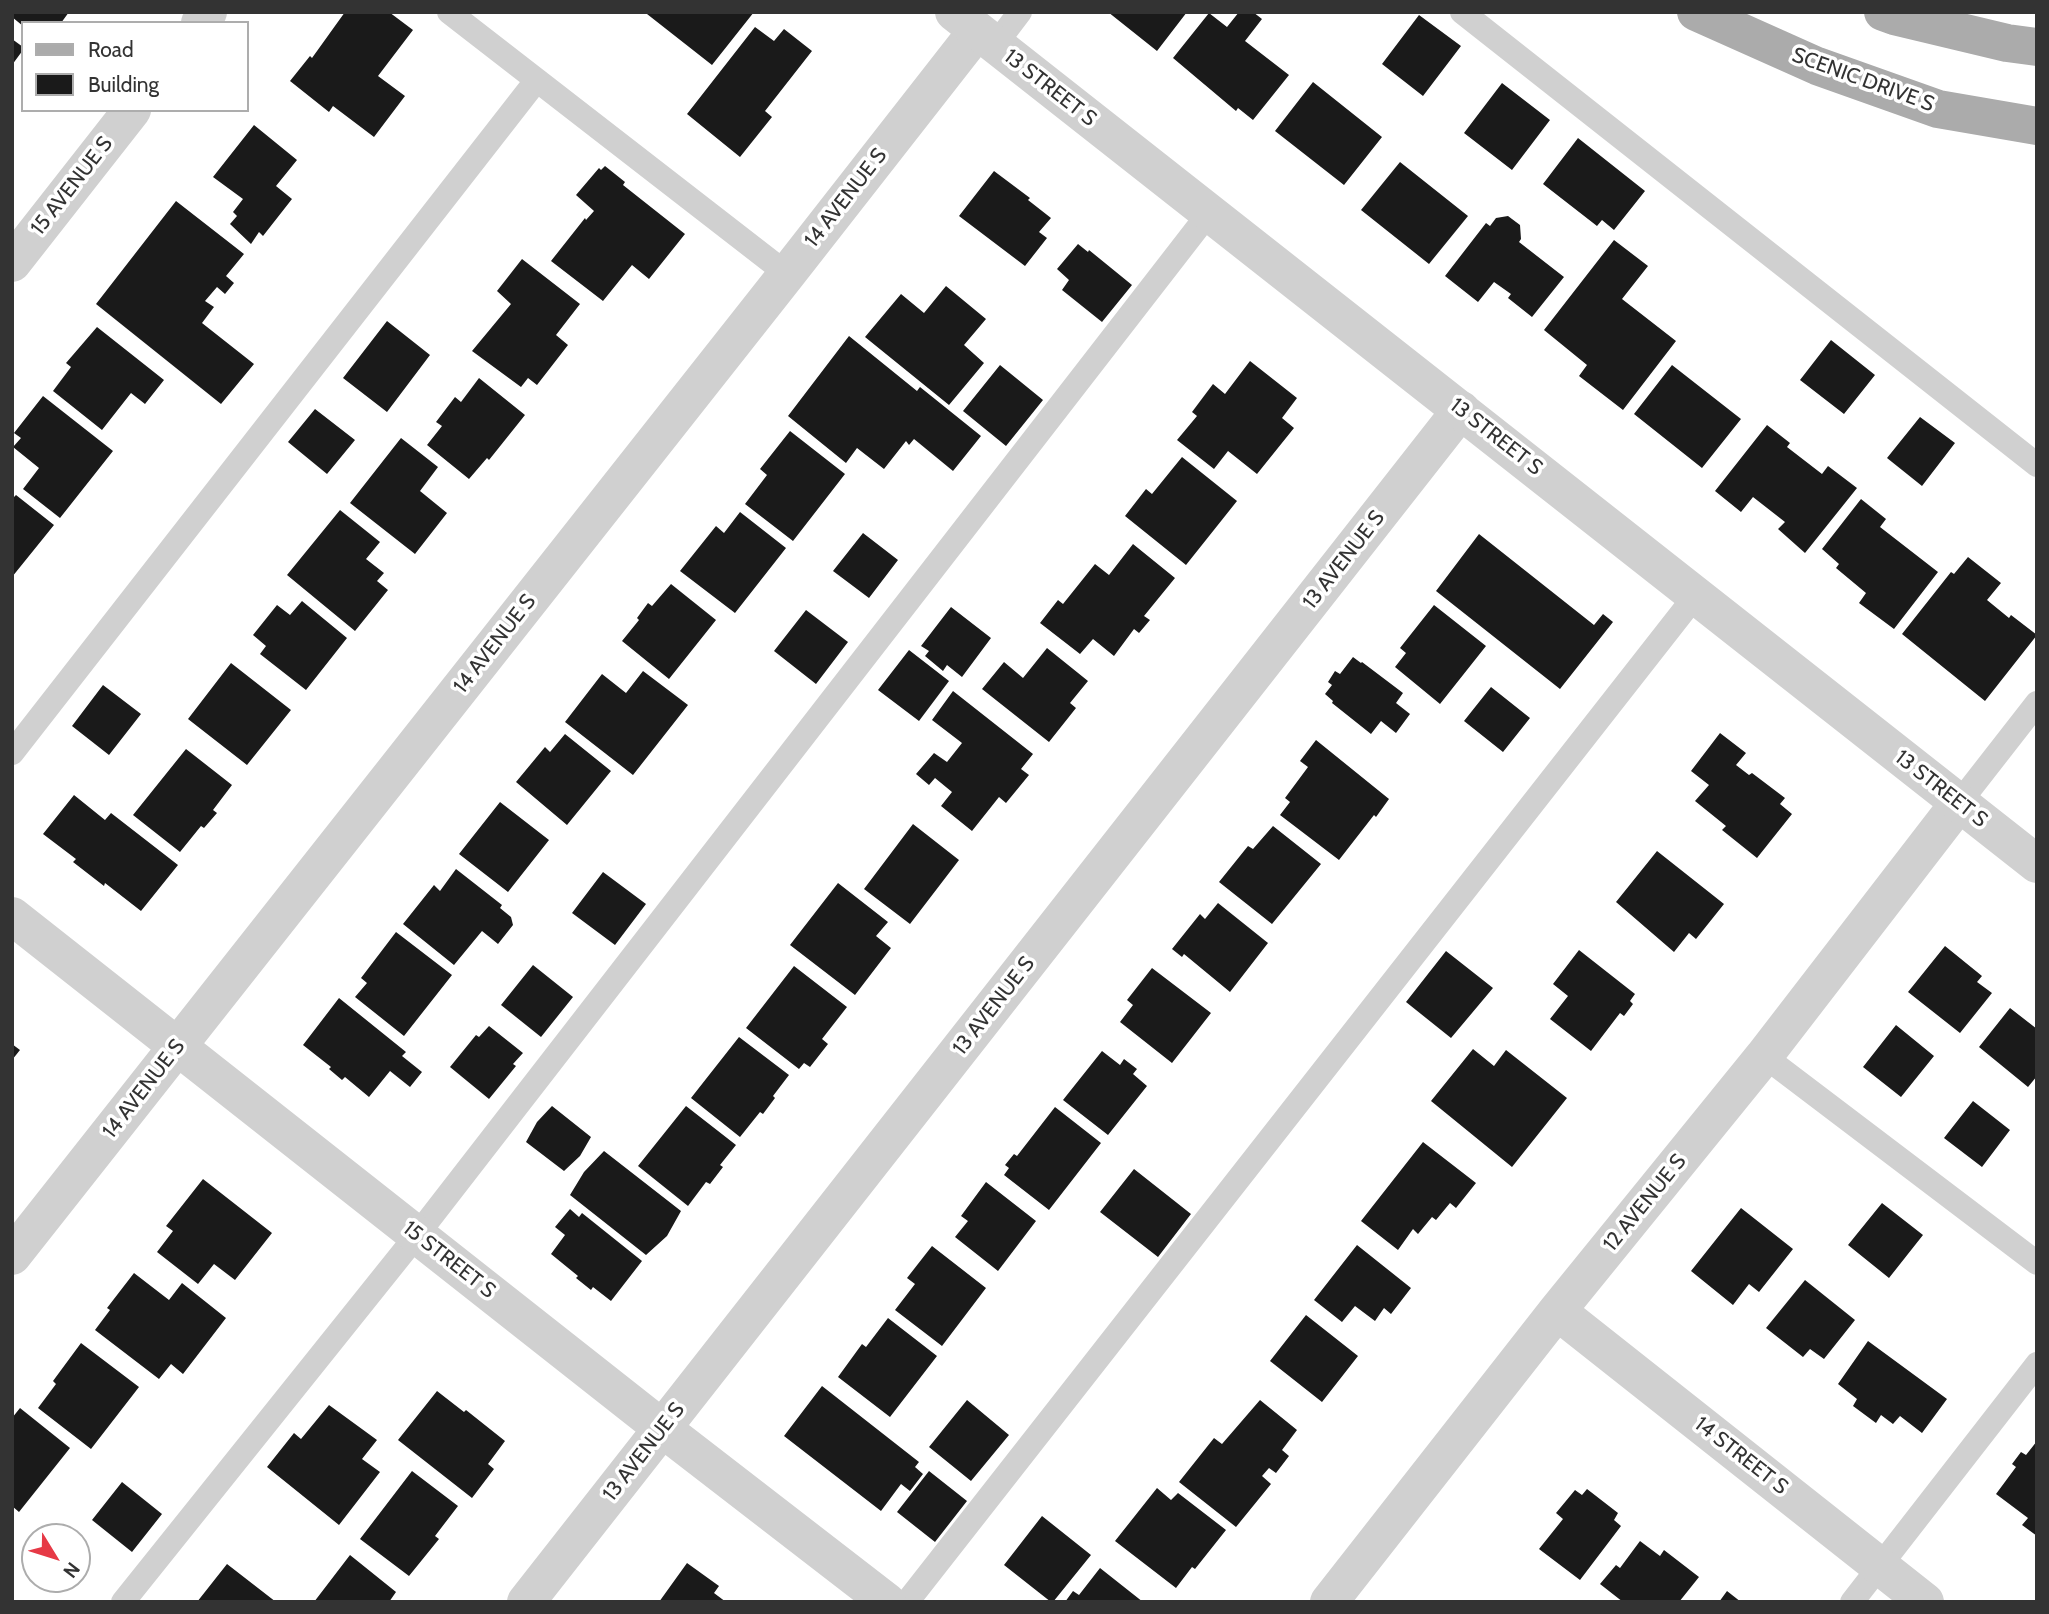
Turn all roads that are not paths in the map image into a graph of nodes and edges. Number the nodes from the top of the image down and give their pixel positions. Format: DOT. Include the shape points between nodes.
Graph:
graph roads {
  1 [pos="449,12"];
  2 [pos="1020,12"];
  3 [pos="1462,12"];
  4 [pos="1696,12"];
  5 [pos="1884,12"];
  6 [pos="975,29"];
  7 [pos="2037,47"];
  8 [pos="536,81"];
  9 [pos="130,112"];
  10 [pos="2037,126"];
  11 [pos="1209,213"];
  12 [pos="12,263"];
  13 [pos="788,274"];
  14 [pos="1461,410"];
  15 [pos="2037,465"];
  16 [pos="1696,595"];
  17 [pos="2037,703"];
  18 [pos="12,753"];
  19 [pos="1959,803"];
  20 [pos="2037,864"];
  21 [pos="12,916"];
  22 [pos="177,1046"];
  23 [pos="1764,1056"];
  24 [pos="417,1235"];
  25 [pos="12,1256"];
  26 [pos="2037,1263"];
  27 [pos="1557,1311"];
  28 [pos="2037,1364"];
  29 [pos="663,1429"];
  30 [pos="1879,1566"];
  31 [pos="123,1602"];
  32 [pos="526,1602"];
  33 [pos="887,1602"];
  34 [pos="906,1602"];
  35 [pos="1328,1602"];
  36 [pos="1852,1602"];
  37 [pos="1925,1602"];
  1 -- 8 [label="lane"];
  2 -- 6 [label="lane"];
  3 -- 15 [label="lane"];
  4 -- 10 [label="main road, SCENIC DRIVE S" via="1818,66 1938,109"];
  5 -- 7 [label="main road"];
  6 -- 11 [label="street, 13 STREET S"];
  6 -- 13 [label="street, 14 AVENUE S"];
  8 -- 13 [label="lane"];
  8 -- 18 [label="lane"];
  9 -- 12 [label="street, 15 AVENUE S"];
  11 -- 14 [label="street, 13 STREET S"];
  11 -- 24 [label="lane"];
  13 -- 22 [label="street, 14 AVENUE S"];
  14 -- 16 [label="street, 13 STREET S"];
  14 -- 29 [label="street, 13 AVENUE S"];
  16 -- 19 [label="street, 13 STREET S"];
  16 -- 34 [label="lane"];
  17 -- 19 [label="lane"];
  19 -- 20 [label="street, 13 STREET S"];
  19 -- 23 [label="street, 12 AVENUE S"];
  21 -- 22 [label="street, 15 STREET S"];
  22 -- 24 [label="street, 15 STREET S"];
  22 -- 25 [label="street, 14 AVENUE S"];
  23 -- 26 [label="lane"];
  23 -- 27 [label="street, 12 AVENUE S"];
  24 -- 29 [label="street, 15 STREET S"];
  24 -- 31 [label="lane"];
  27 -- 30 [label="street, 14 STREET S"];
  27 -- 35 [label="street, 12 AVENUE S"];
  28 -- 30 [label="lane"];
  29 -- 32 [label="street, 13 AVENUE S"];
  29 -- 33 [label="street, 15 STREET S"];
  30 -- 36 [label="lane"];
  30 -- 37 [label="street, 14 STREET S"];
}
